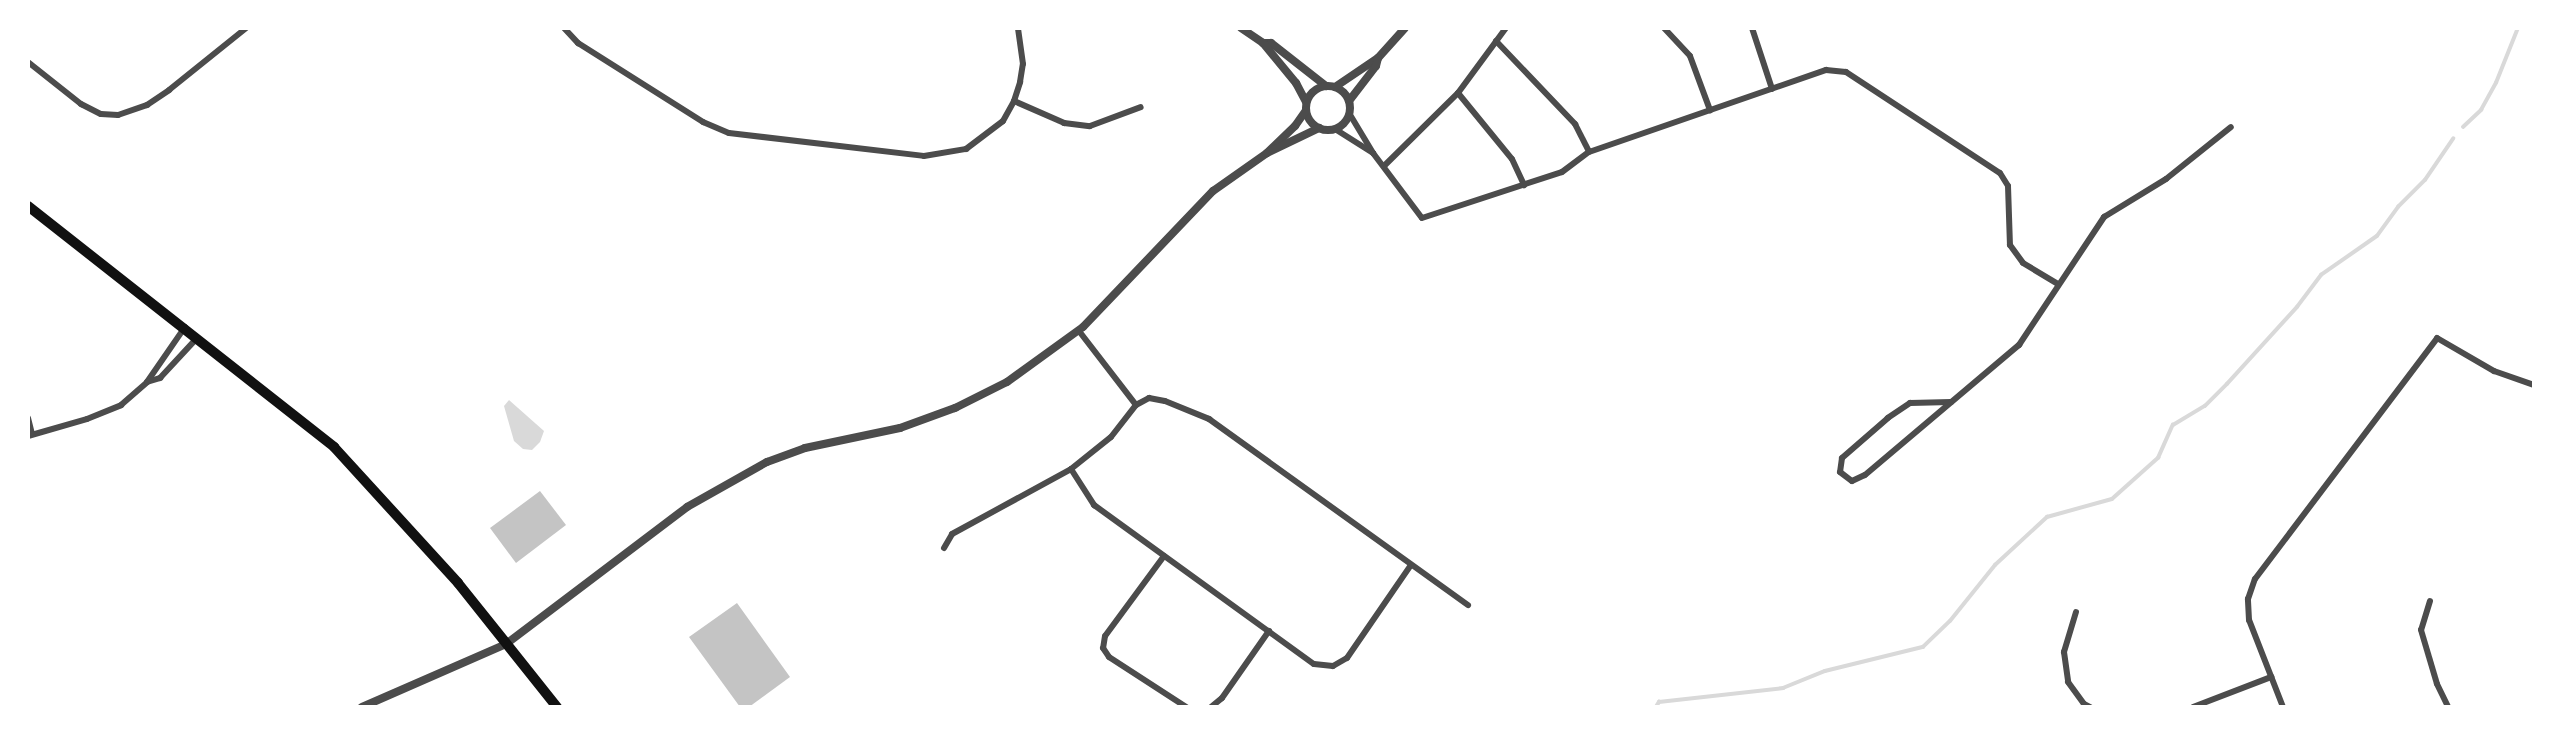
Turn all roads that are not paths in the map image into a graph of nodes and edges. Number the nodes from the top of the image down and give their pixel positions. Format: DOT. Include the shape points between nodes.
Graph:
graph roads {
  1 [pos="246,28"];
  2 [pos="564,28"];
  3 [pos="1018,28"];
  4 [pos="1241,28"];
  5 [pos="1405,28"];
  6 [pos="1506,28"];
  7 [pos="1664,28"];
  8 [pos="1752,28"];
  9 [pos="1496,41"];
  10 [pos="1263,43"];
  11 [pos="1378,58"];
  12 [pos="28,62"];
  13 [pos="1331,86"];
  14 [pos="1772,89"];
  15 [pos="1458,93"];
  16 [pos="1014,101"];
  17 [pos="1349,101"];
  18 [pos="1306,106"];
  19 [pos="1141,107"];
  20 [pos="1710,110"];
  21 [pos="1349,113"];
  22 [pos="2231,127"];
  23 [pos="1319,128"];
  24 [pos="1335,129"];
  25 [pos="1589,152"];
  26 [pos="1267,153"];
  27 [pos="1373,153"];
  28 [pos="1384,166"];
  29 [pos="1524,185"];
  30 [pos="28,206"];
  31 [pos="2058,284"];
  32 [pos="184,327"];
  33 [pos="1079,331"];
  34 [pos="198,337"];
  35 [pos="147,383"];
  36 [pos="2534,385"];
  37 [pos="1951,402"];
  38 [pos="1136,405"];
  39 [pos="28,418"];
  40 [pos="30,435"];
  41 [pos="1071,469"];
  42 [pos="944,548"];
  43 [pos="1164,555"];
  44 [pos="1411,565"];
  45 [pos="2430,601"];
  46 [pos="1468,605"];
  47 [pos="2076,612"];
  48 [pos="1269,631"];
  49 [pos="506,644"];
  50 [pos="2271,677"];
  51 [pos="362,707"];
  52 [pos="557,707"];
  53 [pos="1186,707"];
  54 [pos="1211,707"];
  55 [pos="2090,707"];
  56 [pos="2193,707"];
  57 [pos="2283,707"];
  58 [pos="2448,707"];
  1 -- 12 [label="street" via="147,105 118,115 101,114 81,104"];
  2 -- 16 [label="street" via="578,43 703,122 729,133 924,156 966,149 1003,121"];
  3 -- 16 [label="street" via="1023,64"];
  4 -- 10 [label="street"];
  5 -- 11 [label="street"];
  6 -- 9 [label="street"];
  7 -- 20 [label="street" via="1690,56"];
  8 -- 14 [label="street"];
  9 -- 15 [label="street"];
  9 -- 25 [label="street" via="1575,124"];
  10 -- 13 [label="street" via="1271,43"];
  10 -- 18 [label="street" via="1296,83"];
  11 -- 13 [label="street"];
  11 -- 17 [label="street" via="1377,66"];
  13 -- 17 [label="street"];
  13 -- 18 [label="street" via="1314,91"];
  14 -- 20 [label="street"];
  14 -- 31 [label="street" via="1826,70 1846,72 2000,173 2008,186 2010,244 2024,263"];
  15 -- 28 [label="street"];
  15 -- 29 [label="street" via="1512,159"];
  16 -- 19 [label="street" via="1064,122 1090,126"];
  17 -- 21 [label="street"];
  18 -- 23 [label="street" via="1310,121"];
  18 -- 26 [label="street" via="1295,126"];
  20 -- 25 [label="street"];
  21 -- 24 [label="street"];
  21 -- 27 [label="street"];
  22 -- 31 [label="street" via="2166,178 2104,217"];
  23 -- 24 [label="street"];
  23 -- 26 [label="street"];
  24 -- 27 [label="street"];
  25 -- 29 [label="street" via="1562,172"];
  26 -- 33 [label="street" via="1191,212"];
  27 -- 28 [label="street"];
  28 -- 29 [label="street" via="1422,218"];
  30 -- 32 [label="main road"];
  31 -- 37 [label="street" via="2019,345"];
  32 -- 34 [label="main road"];
  32 -- 35 [label="street"];
  33 -- 38 [label="street"];
  33 -- 49 [label="street" via="1007,382 955,408 900,428 767,462 687,507"];
  34 -- 35 [label="street" via="160,378"];
  34 -- 49 [label="main road" via="334,447 458,583"];
  35 -- 40 [label="street" via="121,405"];
  36 -- 50 [label="street" via="2494,371 2437,338 2255,579 2248,600 2249,620"];
  37 -- 37 [label="street" via="1910,403 1842,458 1840,472 1852,481 1865,475"];
  38 -- 41 [label="street" via="1111,437"];
  38 -- 44 [label="street" via="1149,398 1165,401 1209,419"];
  39 -- 40 [label="street"];
  41 -- 42 [label="street" via="952,534"];
  41 -- 43 [label="street" via="1094,505"];
  43 -- 48 [label="street"];
  43 -- 53 [label="street" via="1105,636 1102,648"];
  44 -- 46 [label="street"];
  44 -- 48 [label="street" via="1347,658 1333,666 1314,664"];
  45 -- 58 [label="street" via="2421,630"];
  47 -- 55 [label="street" via="2064,652 2068,682"];
  48 -- 54 [label="street"];
  49 -- 51 [label="street"];
  49 -- 52 [label="main road"];
  50 -- 56 [label="street"];
  50 -- 57 [label="street"];
}
